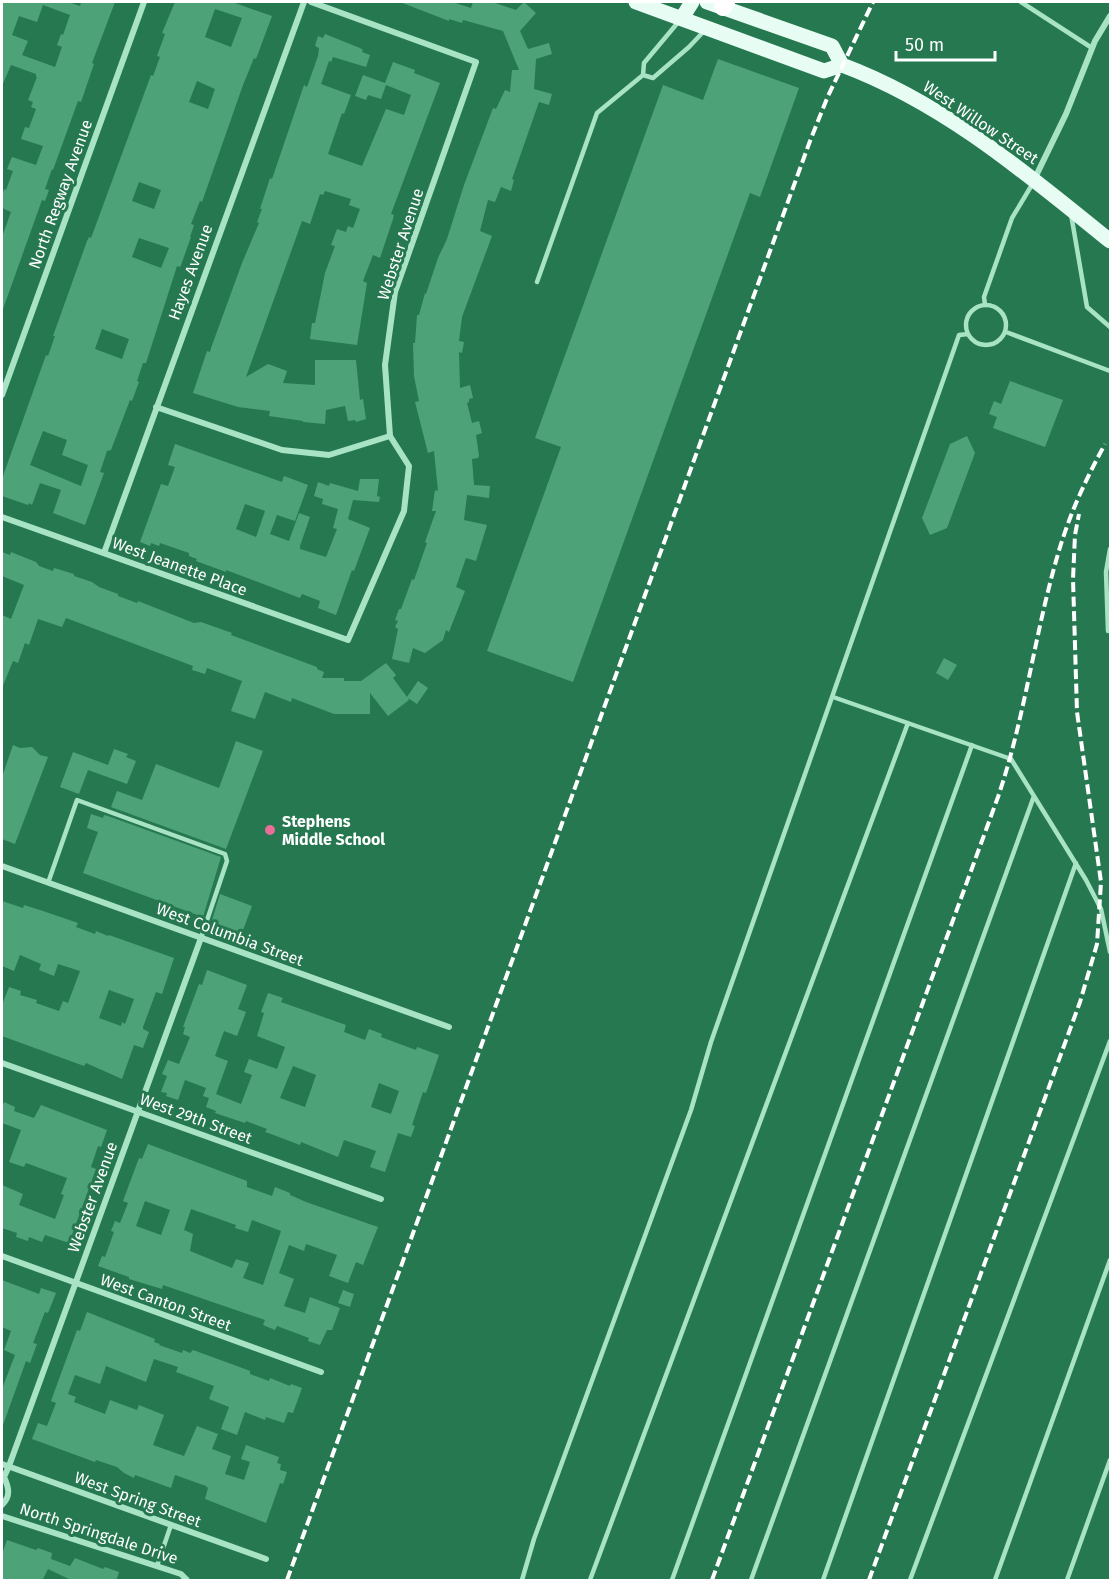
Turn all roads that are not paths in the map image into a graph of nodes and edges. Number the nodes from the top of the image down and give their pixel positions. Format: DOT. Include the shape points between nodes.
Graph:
graph roads {
  1 [pos="144,2"];
  2 [pos="304,2"];
  3 [pos="311,2"];
  4 [pos="636,2"];
  5 [pos="692,2"];
  6 [pos="1021,2"];
  7 [pos="719,3"];
  8 [pos="1110,15"];
  9 [pos="682,18"];
  10 [pos="707,27"];
  11 [pos="1092,48"];
  12 [pos="842,65"];
  13 [pos="643,75"];
  14 [pos="1034,180"];
  15 [pos="1070,209"];
  16 [pos="1110,241"];
  17 [pos="537,282"];
  18 [pos="985,305"];
  19 [pos="1110,327"];
  20 [pos="1006,332"];
  21 [pos="968,334"];
  22 [pos="1110,371"];
  23 [pos="2,395"];
  24 [pos="156,407"];
  25 [pos="390,436"];
  26 [pos="2,517"];
  27 [pos="1110,549"];
  28 [pos="104,553"];
  29 [pos="1108,631"];
  30 [pos="348,640"];
  31 [pos="833,697"];
  32 [pos="908,723"];
  33 [pos="972,745"];
  34 [pos="1034,796"];
  35 [pos="1076,863"];
  36 [pos="2,866"];
  37 [pos="48,883"];
  38 [pos="201,938"];
  39 [pos="1110,952"];
  40 [pos="449,1027"];
  41 [pos="1110,1041"];
  42 [pos="2,1063"];
  43 [pos="138,1112"];
  44 [pos="381,1199"];
  45 [pos="2,1256"];
  46 [pos="1110,1260"];
  47 [pos="75,1283"];
  48 [pos="321,1372"];
  49 [pos="1110,1460"];
  50 [pos="2,1464"];
  51 [pos="9,1466"];
  52 [pos="3,1478"];
  53 [pos="2,1505"];
  54 [pos="2,1516"];
  55 [pos="171,1526"];
  56 [pos="266,1559"];
  57 [pos="157,1566"];
  58 [pos="187,1581"];
  59 [pos="522,1581"];
  60 [pos="590,1581"];
  61 [pos="672,1581"];
  62 [pos="751,1581"];
  63 [pos="823,1581"];
  64 [pos="910,1581"];
  65 [pos="995,1581"];
  66 [pos="1066,1581"];
  1 -- 23 [label="street, North Regway Avenue"];
  2 -- 24 [label="street, Hayes Avenue"];
  3 -- 25 [label="street, Webster Avenue" via="476,62 395,292 385,365"];
  4 -- 9 [label="main road, West Willow Street"];
  5 -- 9 [label="main road"];
  6 -- 11 [label="lane"];
  7 -- 10 [label="main road"];
  7 -- 12 [label="main road, West Willow Street" via="832,46"];
  8 -- 11 [label="street"];
  9 -- 10 [label="main road, West Willow Street"];
  9 -- 13 [label="lane" via="644,63"];
  10 -- 12 [label="main road, West Willow Street" via="824,71"];
  10 -- 13 [label="lane" via="653,78"];
  11 -- 14 [label="street"];
  12 -- 14 [label="main road, West Willow Street" via="910,95"];
  13 -- 17 [label="lane" via="597,113"];
  14 -- 15 [label="main road, West Willow Street"];
  14 -- 18 [label="lane" via="1012,218 984,297"];
  15 -- 16 [label="main road, West Willow Street"];
  15 -- 19 [label="lane" via="1087,307"];
  18 -- 20 [label="lane" via="1003,313"];
  18 -- 21 [label="lane" via="969,315"];
  20 -- 21 [label="lane" via="997,342 984,345"];
  20 -- 22 [label="lane"];
  21 -- 31 [label="lane" via="959,335"];
  24 -- 25 [label="street" via="282,450 329,455"];
  24 -- 28 [label="street, Hayes Avenue"];
  25 -- 30 [label="street, Webster Avenue" via="409,466 404,511"];
  26 -- 28 [label="street, West Jeanette Place"];
  27 -- 29 [label="lane" via="1106,572"];
  28 -- 30 [label="street, West Jeanette Place"];
  31 -- 32 [label="lane"];
  31 -- 59 [label="lane" via="711,1042 691,1110"];
  32 -- 33 [label="lane"];
  32 -- 60 [label="lane"];
  33 -- 34 [label="lane" via="1011,759"];
  33 -- 61 [label="lane"];
  34 -- 35 [label="lane"];
  34 -- 62 [label="lane"];
  35 -- 39 [label="lane" via="1101,909"];
  35 -- 63 [label="lane"];
  36 -- 37 [label="street, West Columbia Street"];
  37 -- 38 [label="street, West Columbia Street"];
  37 -- 38 [label="lane" via="77,800 225,854 227,861"];
  38 -- 40 [label="street, West Columbia Street"];
  38 -- 43 [label="street, Webster Avenue"];
  41 -- 64 [label="lane"];
  42 -- 43 [label="street, West 29th Street"];
  43 -- 44 [label="street, West 29th Street"];
  43 -- 47 [label="street, Webster Avenue"];
  45 -- 47 [label="street, West Canton Street"];
  46 -- 65 [label="lane"];
  47 -- 48 [label="street, West Canton Street"];
  47 -- 51 [label="street, Webster Avenue"];
  49 -- 66 [label="lane"];
  50 -- 51 [label="street, West Spring Street"];
  51 -- 52 [label="street, Webster Avenue"];
  51 -- 55 [label="street, West Spring Street"];
  52 -- 53 [label="street" via="9,1490"];
  54 -- 57 [label="street, North Springdale Drive"];
  55 -- 56 [label="street, West Spring Street"];
  55 -- 57 [label="lane"];
  57 -- 58 [label="street, North Springdale Drive" via="181,1574"];
}
